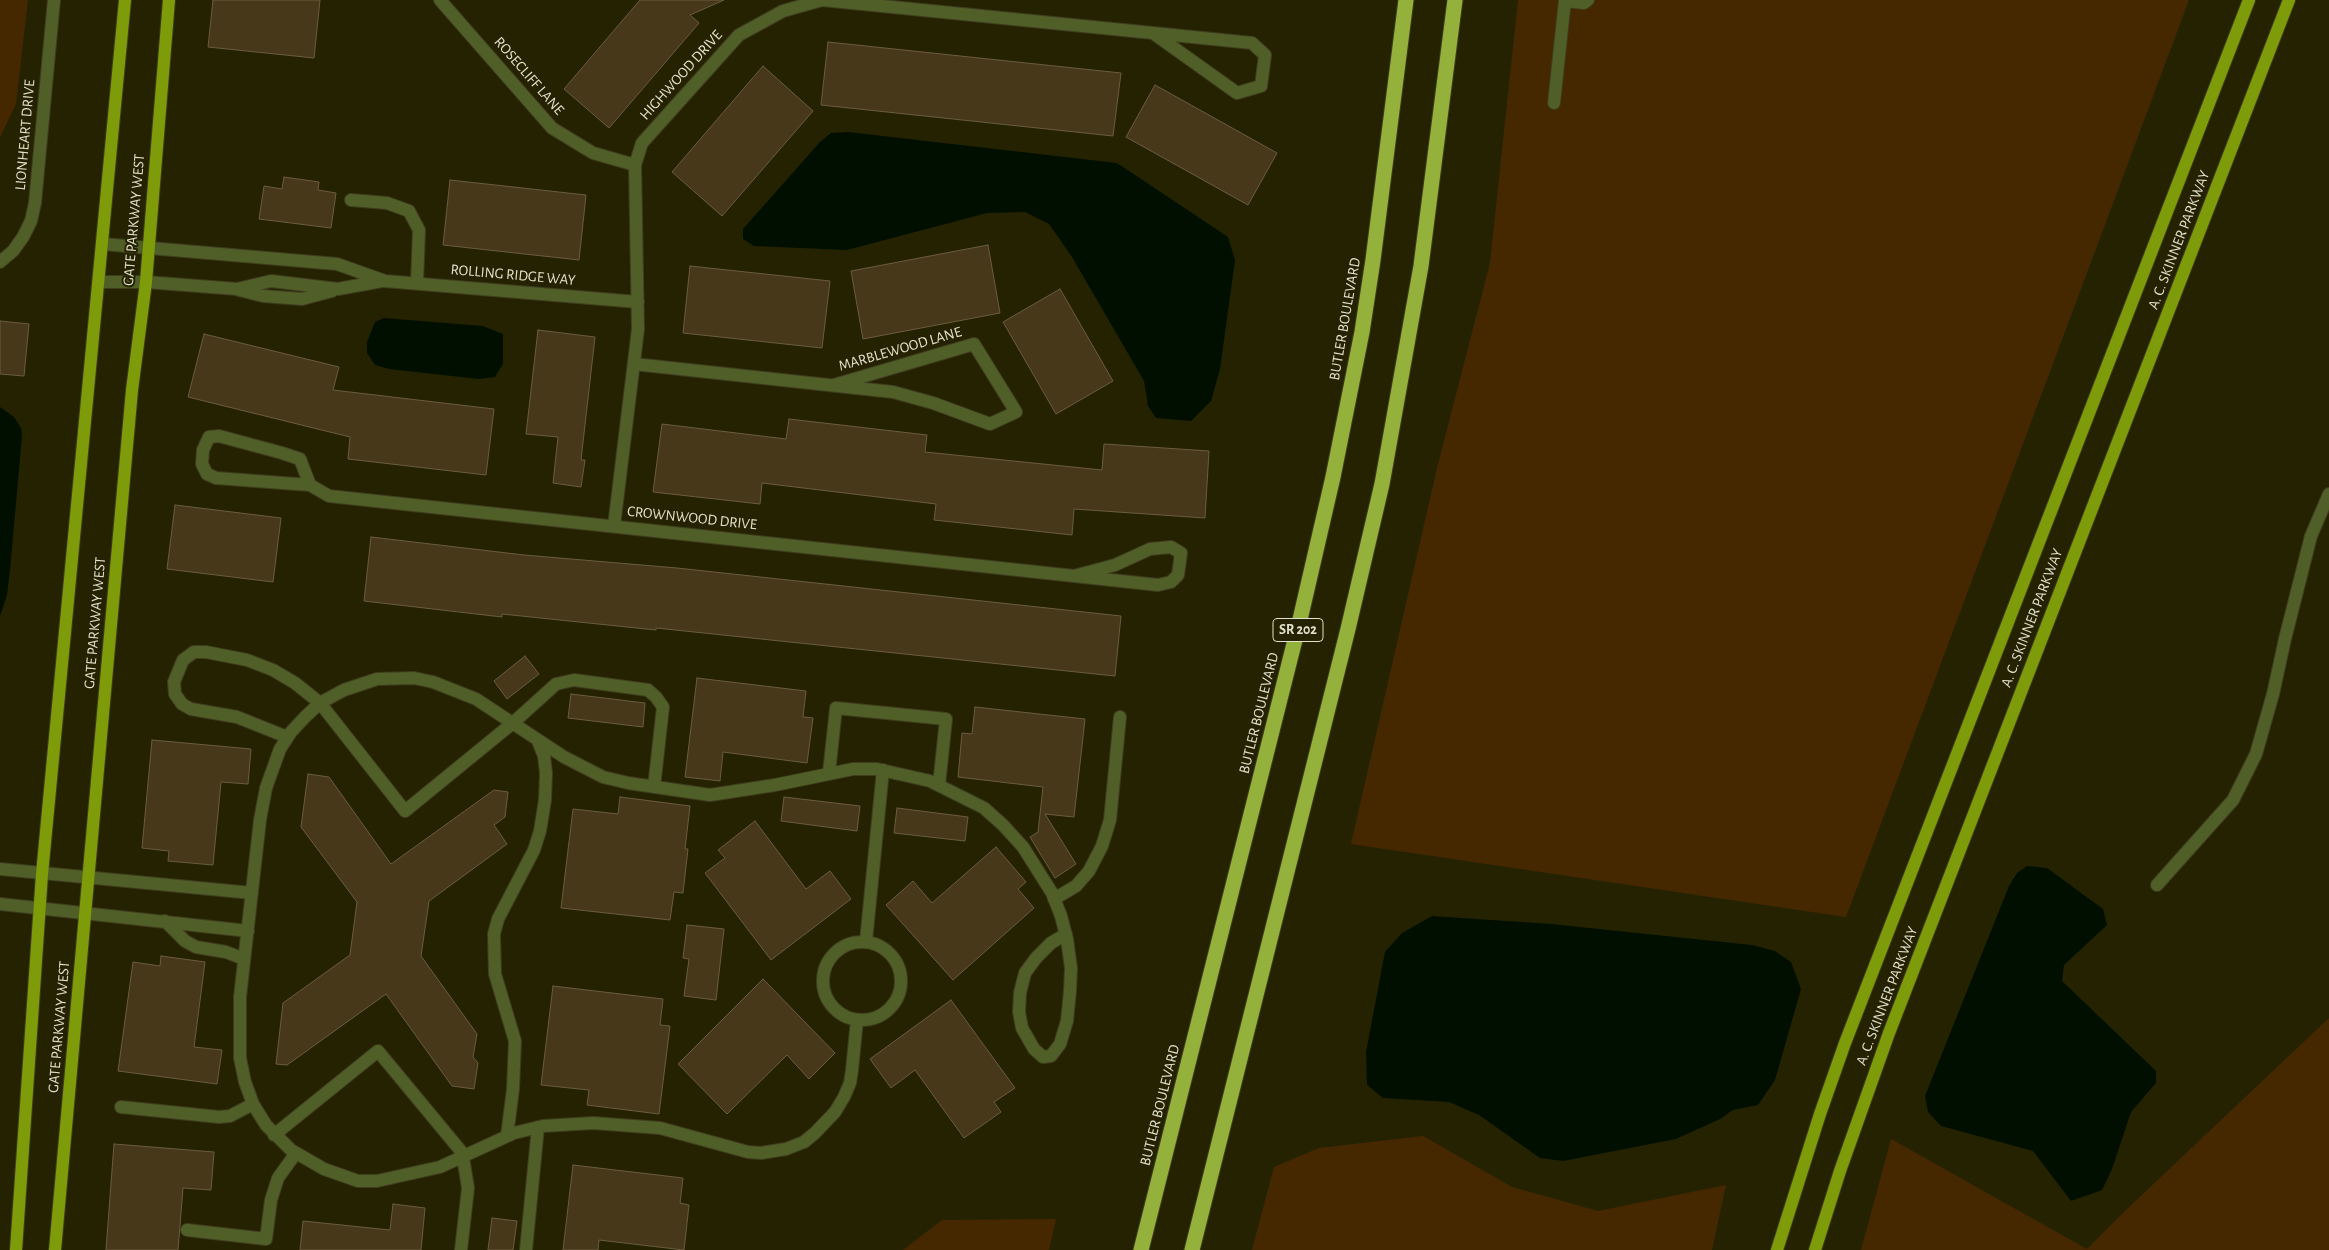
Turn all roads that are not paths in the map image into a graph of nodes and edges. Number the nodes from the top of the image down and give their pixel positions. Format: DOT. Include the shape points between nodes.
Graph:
graph roads {
  1 [pos="54,0"];
  2 [pos="125,0"];
  3 [pos="169,0"];
  4 [pos="440,0"];
  5 [pos="1406,0"];
  6 [pos="1455,0"];
  7 [pos="1588,0"];
  8 [pos="2249,0"];
  9 [pos="2289,0"];
  10 [pos="1565,1"];
  11 [pos="1153,33"];
  12 [pos="1554,103"];
  13 [pos="635,164"];
  14 [pos="351,200"];
  15 [pos="103,244"];
  16 [pos="148,246"];
  17 [pos="0,262"];
  18 [pos="385,281"];
  19 [pos="99,282"];
  20 [pos="146,282"];
  21 [pos="417,283"];
  22 [pos="638,302"];
  23 [pos="634,364"];
  24 [pos="834,384"];
  25 [pos="310,485"];
  26 [pos="2329,494"];
  27 [pos="614,526"];
  28 [pos="1074,576"];
  29 [pos="320,703"];
  30 [pos="1120,717"];
  31 [pos="514,722"];
  32 [pos="288,737"];
  33 [pos="538,741"];
  34 [pos="883,770"];
  35 [pos="828,773"];
  36 [pos="939,785"];
  37 [pos="654,787"];
  38 [pos="0,869"];
  39 [pos="42,874"];
  40 [pos="88,878"];
  41 [pos="2158,885"];
  42 [pos="252,894"];
  43 [pos="1054,898"];
  44 [pos="0,904"];
  45 [pos="41,907"];
  46 [pos="86,912"];
  47 [pos="165,921"];
  48 [pos="248,931"];
  49 [pos="1066,934"];
  50 [pos="866,942"];
  51 [pos="244,959"];
  52 [pos="857,1020"];
  53 [pos="253,1104"];
  54 [pos="121,1107"];
  55 [pos="538,1127"];
  56 [pos="274,1134"];
  57 [pos="506,1136"];
  58 [pos="296,1153"];
  59 [pos="464,1156"];
  60 [pos="187,1230"];
  61 [pos="16,1250"];
  62 [pos="55,1250"];
  63 [pos="461,1250"];
  64 [pos="526,1250"];
  65 [pos="1141,1250"];
  66 [pos="1192,1250"];
  67 [pos="1777,1250"];
  68 [pos="1815,1250"];
  1 -- 17 [label="street, LIONHEART DRIVE" via="35,203 23,237"];
  2 -- 15 [label="main road, GATE PARKWAY WEST"];
  3 -- 16 [label="main road, GATE PARKWAY WEST"];
  4 -- 13 [label="street, ROSECLIFF LANE" via="552,128 593,153"];
  5 -- 65 [label="highway, BUTLER BOULEVARD / SR 202" via="1371,269 1333,477"];
  6 -- 66 [label="highway, SR 202" via="1421,266 1382,484"];
  7 -- 10 [label="street" via="1584,3"];
  8 -- 67 [label="main road, A. C. SKINNER PARKWAY" via="1845,1043"];
  9 -- 68 [label="main road, A. C. SKINNER PARKWAY" via="1886,1042"];
  10 -- 12 [label="street"];
  11 -- 11 [label="street, HIGHWOOD DRIVE" via="1237,93 1261,86 1265,55 1252,43"];
  11 -- 13 [label="street, HIGHWOOD DRIVE" via="822,0 783,11 739,35 642,143"];
  13 -- 22 [label="street, HIGHWOOD DRIVE"];
  14 -- 21 [label="street" via="387,202 409,211 419,230"];
  15 -- 16 [label="street, ROLLING RIDGE WAY"];
  15 -- 19 [label="main road, GATE PARKWAY WEST"];
  16 -- 18 [label="street, ROLLING RIDGE WAY" via="337,264"];
  16 -- 20 [label="main road, GATE PARKWAY WEST"];
  18 -- 20 [label="street, ROLLING RIDGE WAY" via="302,299 263,296 237,289"];
  18 -- 21 [label="street, ROLLING RIDGE WAY"];
  19 -- 20 [label="street"];
  19 -- 39 [label="main road, GATE PARKWAY WEST"];
  20 -- 40 [label="main road, GATE PARKWAY WEST" via="132,390"];
  21 -- 22 [label="street, ROLLING RIDGE WAY"];
  22 -- 23 [label="street, HIGHWOOD DRIVE"];
  23 -- 24 [label="street, MARBLEWOOD LANE"];
  23 -- 27 [label="street, HIGHWOOD DRIVE"];
  24 -- 24 [label="street, MARBLEWOOD LANE" via="974,344 1016,412 990,424 893,392"];
  25 -- 25 [label="street, CROWNWOOD DRIVE" via="300,459 282,453 218,436 209,437 203,450 202,464 207,474 216,478"];
  25 -- 27 [label="street, CROWNWOOD DRIVE" via="329,496"];
  26 -- 41 [label="street" via="2311,536 2256,754 2233,800"];
  27 -- 28 [label="street, CROWNWOOD DRIVE"];
  28 -- 28 [label="street, CROWNWOOD DRIVE" via="1115,565 1150,550 1170,547 1181,553 1178,575 1171,582 1158,585"];
  29 -- 31 [label="street" via="360,683 393,677 414,678 434,682 476,699"];
  29 -- 31 [label="street" via="405,811"];
  29 -- 32 [label="street"];
  29 -- 32 [label="street" via="273,670 247,660 206,652 194,652 182,660 174,682 175,694 182,704 191,709 237,718"];
  30 -- 43 [label="street" via="1110,820 1102,846 1089,871 1076,886"];
  31 -- 33 [label="street"];
  31 -- 37 [label="street" via="556,684 566,681 648,690 663,707"];
  32 -- 42 [label="street" via="280,749 266,788"];
  33 -- 37 [label="street" via="603,777"];
  33 -- 57 [label="street" via="546,773 540,830 534,850 498,918 494,934 495,974 515,1041 513,1089"];
  34 -- 35 [label="street" via="853,769"];
  34 -- 36 [label="street"];
  34 -- 50 [label="street"];
  35 -- 36 [label="street" via="836,708 946,718"];
  35 -- 37 [label="street" via="710,795"];
  36 -- 43 [label="street" via="984,808 1003,825 1023,847"];
  38 -- 39 [label="street"];
  39 -- 40 [label="street"];
  39 -- 45 [label="main road, GATE PARKWAY WEST"];
  40 -- 42 [label="street"];
  40 -- 46 [label="main road, GATE PARKWAY WEST"];
  42 -- 48 [label="street"];
  43 -- 49 [label="street"];
  44 -- 45 [label="street"];
  45 -- 46 [label="street"];
  45 -- 61 [label="main road, GATE PARKWAY WEST"];
  46 -- 47 [label="street"];
  46 -- 62 [label="main road, GATE PARKWAY WEST"];
  47 -- 48 [label="street"];
  47 -- 51 [label="street" via="196,947"];
  48 -- 51 [label="street"];
  49 -- 49 [label="street" via="1036,958 1025,973 1020,993 1018,1012 1022,1028 1034,1049 1043,1057 1051,1056 1060,1044 1066,1020 1071,968"];
  50 -- 52 [label="street" via="878,945 896,962 900,985 890,1008 881,1015"];
  50 -- 52 [label="street" via="853,942 830,957 822,982 833,1007 844,1016"];
  51 -- 53 [label="street" via="240,1058"];
  52 -- 55 [label="street" via="850,1083 844,1097 815,1133 804,1142 786,1149 748,1152 667,1129 628,1125"];
  53 -- 54 [label="street" via="230,1116 218,1117"];
  53 -- 56 [label="street"];
  55 -- 57 [label="street"];
  55 -- 64 [label="street"];
  56 -- 58 [label="street"];
  56 -- 59 [label="street" via="378,1051"];
  57 -- 59 [label="street"];
  58 -- 59 [label="street" via="324,1170 358,1181 377,1181 440,1168"];
  58 -- 60 [label="street" via="278,1178 271,1200 266,1238"];
  59 -- 63 [label="street" via="468,1188"];
}
